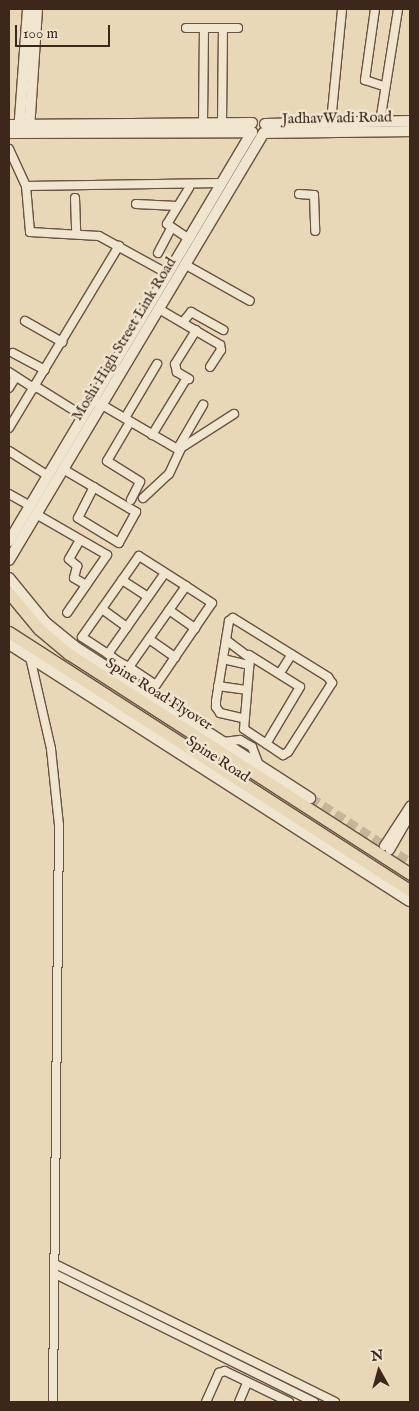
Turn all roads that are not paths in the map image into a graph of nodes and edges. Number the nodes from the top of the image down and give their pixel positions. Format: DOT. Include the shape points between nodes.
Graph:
graph roads {
  1 [pos="28,9"];
  2 [pos="37,9"];
  3 [pos="342,9"];
  4 [pos="374,9"];
  5 [pos="398,9"];
  6 [pos="186,28"];
  7 [pos="204,28"];
  8 [pos="223,28"];
  9 [pos="238,28"];
  10 [pos="384,86"];
  11 [pos="410,121"];
  12 [pos="331,122"];
  13 [pos="380,122"];
  14 [pos="222,123"];
  15 [pos="203,124"];
  16 [pos="252,127"];
  17 [pos="264,128"];
  18 [pos="19,129"];
  19 [pos="410,132"];
  20 [pos="9,149"];
  21 [pos="221,183"];
  22 [pos="26,186"];
  23 [pos="188,188"];
  24 [pos="299,194"];
  25 [pos="75,198"];
  26 [pos="136,204"];
  27 [pos="177,206"];
  28 [pos="171,229"];
  29 [pos="315,231"];
  30 [pos="76,232"];
  31 [pos="189,239"];
  32 [pos="119,246"];
  33 [pos="158,253"];
  34 [pos="181,266"];
  35 [pos="168,274"];
  36 [pos="250,300"];
  37 [pos="159,309"];
  38 [pos="24,321"];
  39 [pos="183,322"];
  40 [pos="196,330"];
  41 [pos="223,330"];
  42 [pos="62,342"];
  43 [pos="13,353"];
  44 [pos="157,364"];
  45 [pos="210,367"];
  46 [pos="45,370"];
  47 [pos="12,375"];
  48 [pos="34,387"];
  49 [pos="9,388"];
  50 [pos="97,401"];
  51 [pos="203,405"];
  52 [pos="234,414"];
  53 [pos="83,416"];
  54 [pos="127,420"];
  55 [pos="9,428"];
  56 [pos="152,435"];
  57 [pos="178,450"];
  58 [pos="9,451"];
  59 [pos="62,469"];
  60 [pos="47,475"];
  61 [pos="94,487"];
  62 [pos="9,494"];
  63 [pos="143,498"];
  64 [pos="131,500"];
  65 [pos="32,510"];
  66 [pos="80,540"];
  67 [pos="9,541"];
  68 [pos="9,560"];
  69 [pos="165,572"];
  70 [pos="9,578"];
  71 [pos="122,580"];
  72 [pos="86,585"];
  73 [pos="186,586"];
  74 [pos="9,593"];
  75 [pos="148,597"];
  76 [pos="102,609"];
  77 [pos="169,610"];
  78 [pos="67,613"];
  79 [pos="127,627"];
  80 [pos="195,628"];
  81 [pos="9,632"];
  82 [pos="149,639"];
  83 [pos="226,640"];
  84 [pos="9,644"];
  85 [pos="108,654"];
  86 [pos="292,654"];
  87 [pos="249,655"];
  88 [pos="30,657"];
  89 [pos="175,657"];
  90 [pos="223,659"];
  91 [pos="119,662"];
  92 [pos="249,665"];
  93 [pos="129,668"];
  94 [pos="113,671"];
  95 [pos="280,673"];
  96 [pos="218,686"];
  97 [pos="246,690"];
  98 [pos="242,718"];
  99 [pos="253,736"];
  100 [pos="224,742"];
  101 [pos="247,744"];
  102 [pos="266,744"];
  103 [pos="259,765"];
  104 [pos="308,802"];
  105 [pos="410,806"];
  106 [pos="410,814"];
  107 [pos="295,821"];
  108 [pos="410,874"];
  109 [pos="410,890"];
  110 [pos="410,901"];
  111 [pos="55,1264"];
  112 [pos="55,1274"];
  113 [pos="263,1372"];
  114 [pos="247,1383"];
  115 [pos="255,1387"];
  116 [pos="52,1402"];
  117 [pos="206,1402"];
  118 [pos="238,1402"];
  119 [pos="289,1402"];
  120 [pos="314,1402"];
  121 [pos="335,1402"];
  1 -- 18 [label="street"];
  2 -- 18 [label="street"];
  3 -- 12 [label="street"];
  4 -- 10 [label="street" via="365,80"];
  5 -- 10 [label="street"];
  6 -- 7 [label="street"];
  7 -- 8 [label="street"];
  7 -- 15 [label="street"];
  8 -- 9 [label="street"];
  8 -- 14 [label="street"];
  10 -- 13 [label="street"];
  11 -- 13 [label="street, JadhavWadi Road"];
  12 -- 13 [label="street, JadhavWadi Road"];
  12 -- 17 [label="street, JadhavWadi Road"];
  14 -- 15 [label="street"];
  14 -- 16 [label="street"];
  15 -- 18 [label="street"];
  16 -- 17 [label="street, JadhavWadi Road" via="259,120"];
  16 -- 18 [label="street"];
  16 -- 21 [label="street, Moshi High Street Link Road"];
  17 -- 19 [label="street, JadhavWadi Road"];
  17 -- 34 [label="street, Moshi High Street Link Road"];
  20 -- 22 [label="street"];
  21 -- 22 [label="street"];
  21 -- 31 [label="street, Moshi High Street Link Road"];
  22 -- 30 [label="street" via="30,232"];
  23 -- 27 [label="street"];
  24 -- 29 [label="street" via="314,195"];
  25 -- 30 [label="street"];
  26 -- 27 [label="street"];
  27 -- 28 [label="street" via="167,224"];
  28 -- 31 [label="street"];
  28 -- 33 [label="street"];
  30 -- 32 [label="street"];
  31 -- 34 [label="street, Moshi High Street Link Road"];
  32 -- 35 [label="street"];
  32 -- 42 [label="street"];
  34 -- 35 [label="street, Moshi High Street Link Road"];
  34 -- 36 [label="street"];
  34 -- 37 [label="street, Moshi High Street Link Road"];
  35 -- 50 [label="street, Moshi High Street Link Road"];
  37 -- 39 [label="street"];
  37 -- 50 [label="street, Moshi High Street Link Road"];
  38 -- 42 [label="street"];
  39 -- 40 [label="street"];
  39 -- 41 [label="street" via="191,312"];
  40 -- 45 [label="street" via="222,347"];
  40 -- 56 [label="street" via="175,364 177,372 187,380"];
  42 -- 46 [label="street"];
  43 -- 46 [label="street"];
  44 -- 54 [label="street"];
  46 -- 48 [label="street"];
  47 -- 48 [label="street"];
  47 -- 49 [label="street"];
  48 -- 53 [label="street"];
  48 -- 55 [label="street"];
  50 -- 53 [label="street, Moshi High Street Link Road"];
  50 -- 54 [label="street"];
  50 -- 59 [label="street, Moshi High Street Link Road"];
  51 -- 57 [label="street"];
  52 -- 57 [label="street"];
  53 -- 60 [label="street, Moshi High Street Link Road"];
  54 -- 56 [label="street"];
  54 -- 64 [label="street" via="107,461 140,482"];
  56 -- 57 [label="street"];
  57 -- 63 [label="street" via="170,474"];
  58 -- 60 [label="street"];
  59 -- 61 [label="street"];
  59 -- 65 [label="street, Moshi High Street Link Road"];
  60 -- 65 [label="street, Moshi High Street Link Road"];
  61 -- 61 [label="street" via="78,518 119,543 136,512"];
  62 -- 65 [label="street"];
  65 -- 66 [label="street"];
  65 -- 67 [label="street, Moshi High Street Link Road"];
  65 -- 68 [label="street, Moshi High Street Link Road"];
  66 -- 72 [label="street" via="69,559 77,566 73,576"];
  66 -- 72 [label="street" via="108,556"];
  69 -- 71 [label="street" via="139,556"];
  69 -- 73 [label="street"];
  69 -- 75 [label="street"];
  70 -- 94 [label="street, Spine Road" via="46,623"];
  71 -- 75 [label="street"];
  71 -- 76 [label="street"];
  72 -- 78 [label="street"];
  73 -- 77 [label="street"];
  73 -- 80 [label="street" via="212,603"];
  74 -- 104 [label="main road, Spine Road Flyover" via="39,629 69,654"];
  75 -- 79 [label="street"];
  76 -- 79 [label="street"];
  76 -- 85 [label="street" via="82,637"];
  77 -- 80 [label="street"];
  77 -- 82 [label="street"];
  79 -- 85 [label="street"];
  80 -- 89 [label="street"];
  81 -- 107 [label="main road, Spine Road Flyover" via="269,800"];
  82 -- 89 [label="street"];
  82 -- 93 [label="street"];
  83 -- 86 [label="street" via="233,618"];
  83 -- 87 [label="street"];
  83 -- 90 [label="street"];
  84 -- 88 [label="street, Spine Road"];
  85 -- 91 [label="street"];
  86 -- 95 [label="street"];
  86 -- 102 [label="street" via="332,683 286,755"];
  87 -- 92 [label="street"];
  87 -- 95 [label="street"];
  88 -- 107 [label="street, Spine Road"];
  88 -- 111 [label="street" via="51,749 59,825"];
  89 -- 93 [label="street" via="156,685"];
  90 -- 92 [label="street"];
  90 -- 96 [label="street"];
  91 -- 93 [label="street"];
  91 -- 94 [label="street"];
  92 -- 97 [label="street"];
  94 -- 100 [label="street, Spine Road"];
  95 -- 102 [label="street" via="298,684 300,692"];
  96 -- 97 [label="street"];
  96 -- 98 [label="street" via="217,710"];
  97 -- 98 [label="street"];
  98 -- 99 [label="street" via="244,729"];
  99 -- 101 [label="street"];
  99 -- 102 [label="street"];
  100 -- 101 [label="street" via="235,740"];
  100 -- 103 [label="street, Spine Road"];
  101 -- 103 [label="street" via="255,751"];
  103 -- 104 [label="street, Spine Road"];
  104 -- 108 [label="main road, Spine Road"];
  105 -- 106 [label="street" via="387,848"];
  107 -- 109 [label="main road, Spine Road"];
  107 -- 110 [label="street, Spine Road"];
  111 -- 112 [label="street"];
  111 -- 113 [label="street"];
  112 -- 113 [label="street"];
  112 -- 116 [label="street"];
  113 -- 115 [label="street"];
  113 -- 120 [label="street"];
  113 -- 121 [label="street"];
  114 -- 115 [label="street"];
  114 -- 117 [label="street" via="225,1371 219,1373"];
  114 -- 118 [label="street"];
  115 -- 119 [label="street"];
}
